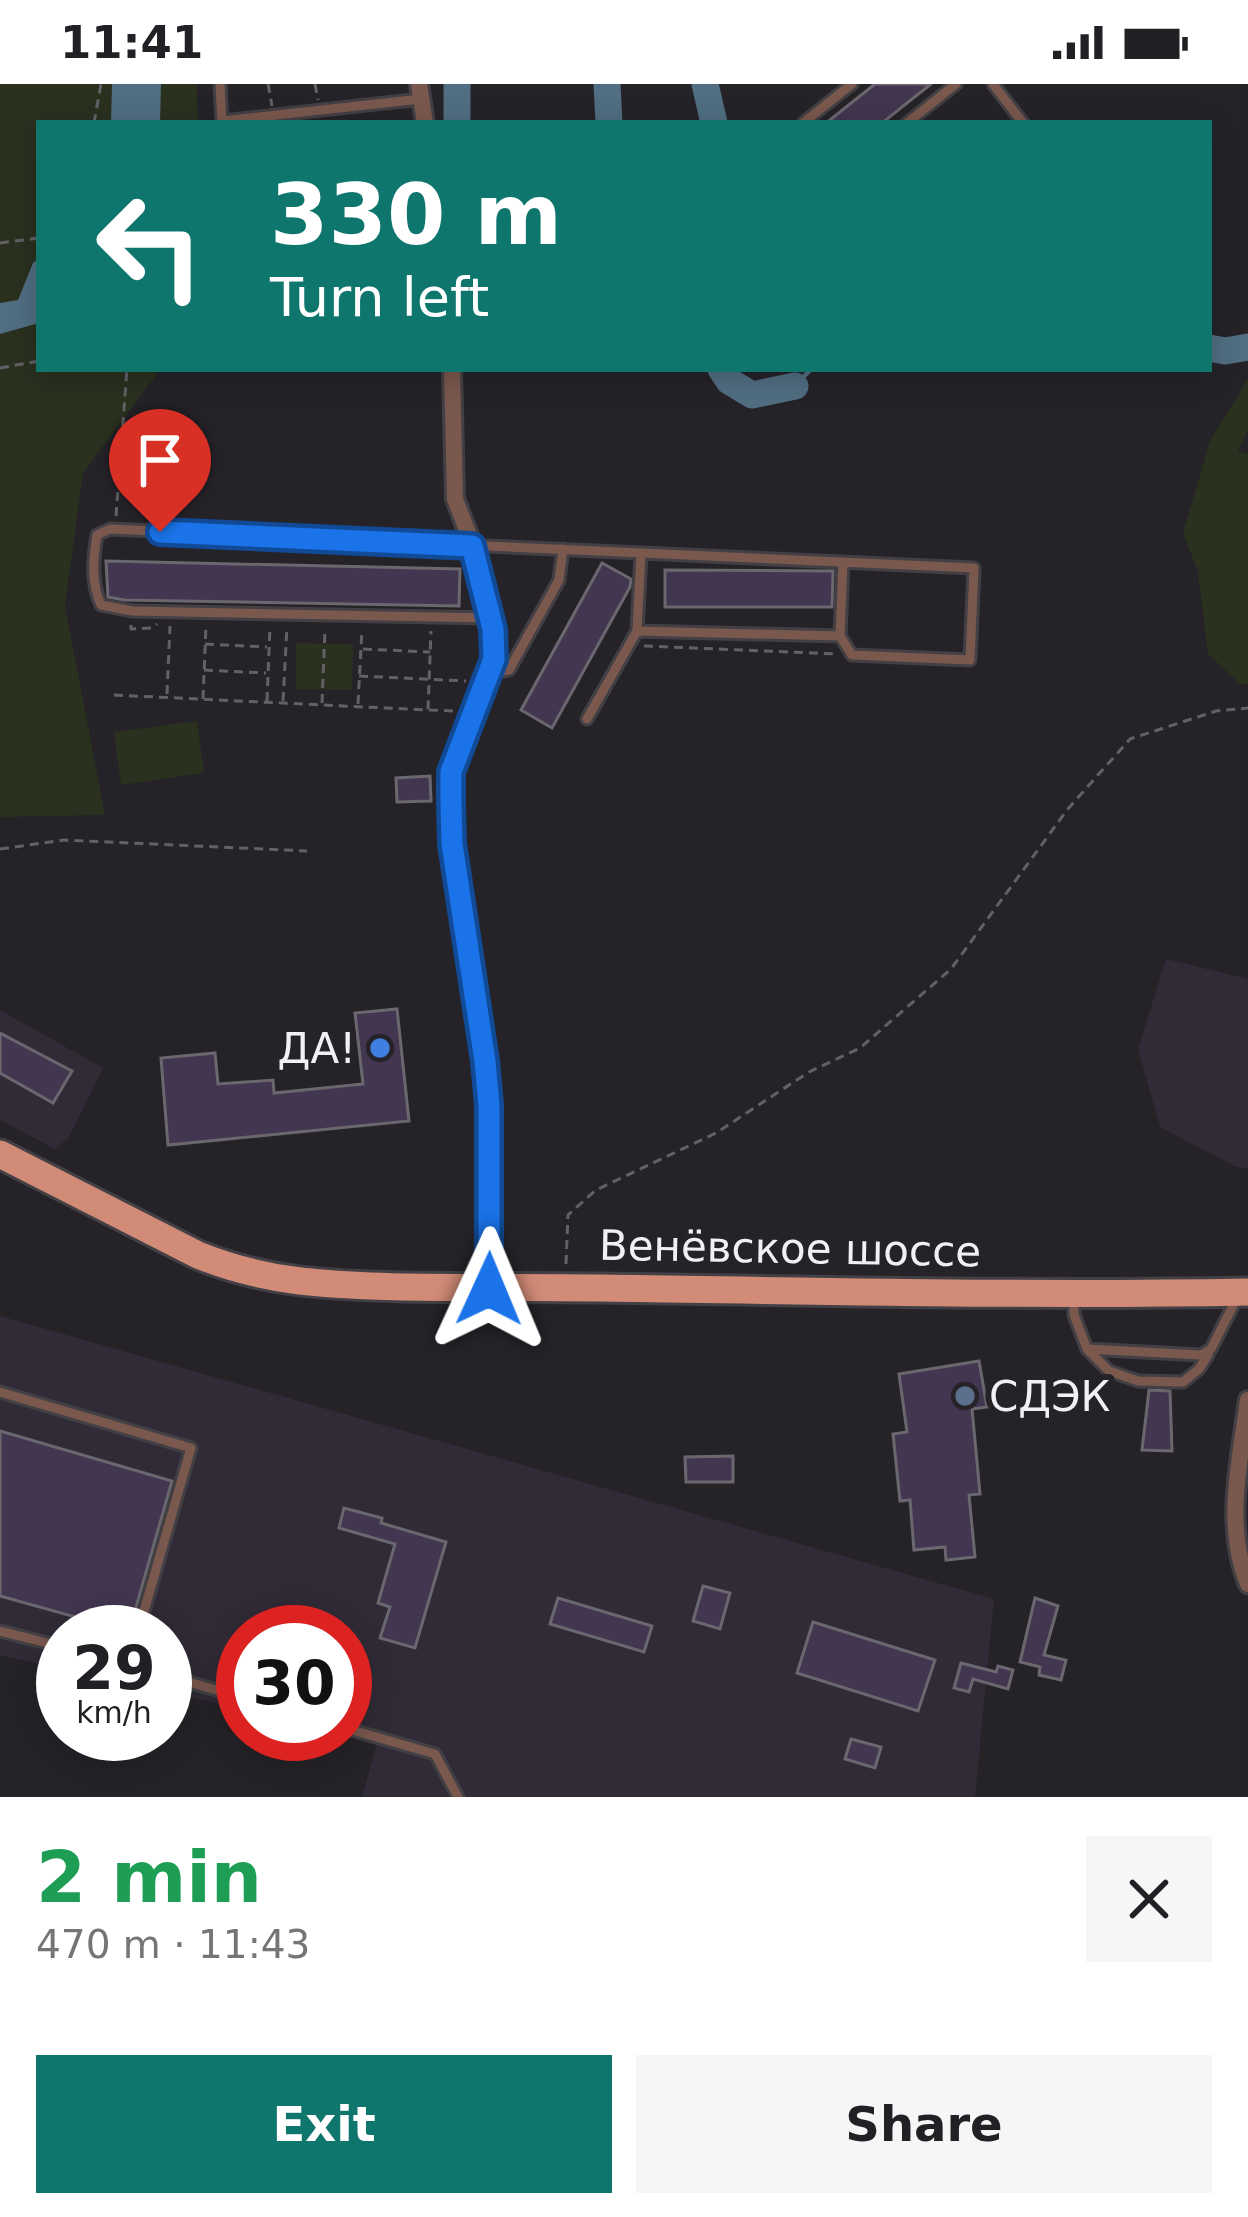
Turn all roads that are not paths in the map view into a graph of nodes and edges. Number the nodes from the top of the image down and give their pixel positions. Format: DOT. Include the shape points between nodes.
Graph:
graph roads {
  1 [pos="220,84"];
  2 [pos="852,84"];
  3 [pos="956,84"];
  4 [pos="993,84"];
  5 [pos="420,92"];
  6 [pos="222,120"];
  7 [pos="237,120"];
  8 [pos="806,120"];
  9 [pos="911,120"];
  10 [pos="1018,120"];
  11 [pos="452,372"];
  12 [pos="472,546"];
  13 [pos="563,549"];
  14 [pos="641,553"];
  15 [pos="843,562"];
  16 [pos="490,618"];
  17 [pos="638,631"];
  18 [pos="840,637"];
  19 [pos="487,677"];
  20 [pos="586,719"];
  21 [pos="0,1154"];
  22 [pos="489,1289"];
  23 [pos="1244,1292"];
  24 [pos="1073,1294"];
  25 [pos="1088,1348"];
  26 [pos="1211,1349"];
  27 [pos="0,1392"];
  28 [pos="1248,1400"];
  29 [pos="1248,1584"];
  30 [pos="146,1605"];
  31 [pos="0,1631"];
  32 [pos="36,1640"];
  33 [pos="372,1736"];
  34 [pos="458,1797"];
  1 -- 6 [label="lane"];
  2 -- 8 [label="lane"];
  3 -- 9 [label="lane"];
  4 -- 10 [label="lane"];
  5 -- 7 [label="lane"];
  11 -- 12 [label="street" via="455,499"];
  12 -- 13 [label="lane"];
  12 -- 16 [label="street"];
  12 -- 16 [label="lane" via="115,530 97,535 95,591 101,605 132,611"];
  13 -- 14 [label="lane"];
  13 -- 19 [label="lane" via="559,580 509,670"];
  14 -- 15 [label="lane"];
  14 -- 17 [label="lane"];
  15 -- 18 [label="lane"];
  15 -- 18 [label="lane" via="974,568 970,660 852,655"];
  16 -- 19 [label="street" via="494,659"];
  17 -- 18 [label="lane"];
  17 -- 20 [label="lane"];
  19 -- 22 [label="street" via="451,772 452,844 489,1105"];
  21 -- 22 [label="main road, Венёвское шоссе" via="231,1268 321,1283"];
  22 -- 24 [label="main road, Венёвское шоссе"];
  23 -- 24 [label="main road, Венёвское шоссе"];
  23 -- 26 [label="lane"];
  24 -- 25 [label="lane"];
  25 -- 26 [label="lane" via="1201,1355"];
  25 -- 26 [label="lane" via="1108,1371 1183,1382"];
  27 -- 30 [label="lane" via="191,1448"];
  28 -- 29 [label="street" via="1234,1539"];
  31 -- 32 [label="lane"];
  33 -- 34 [label="lane" via="434,1754"];
}
